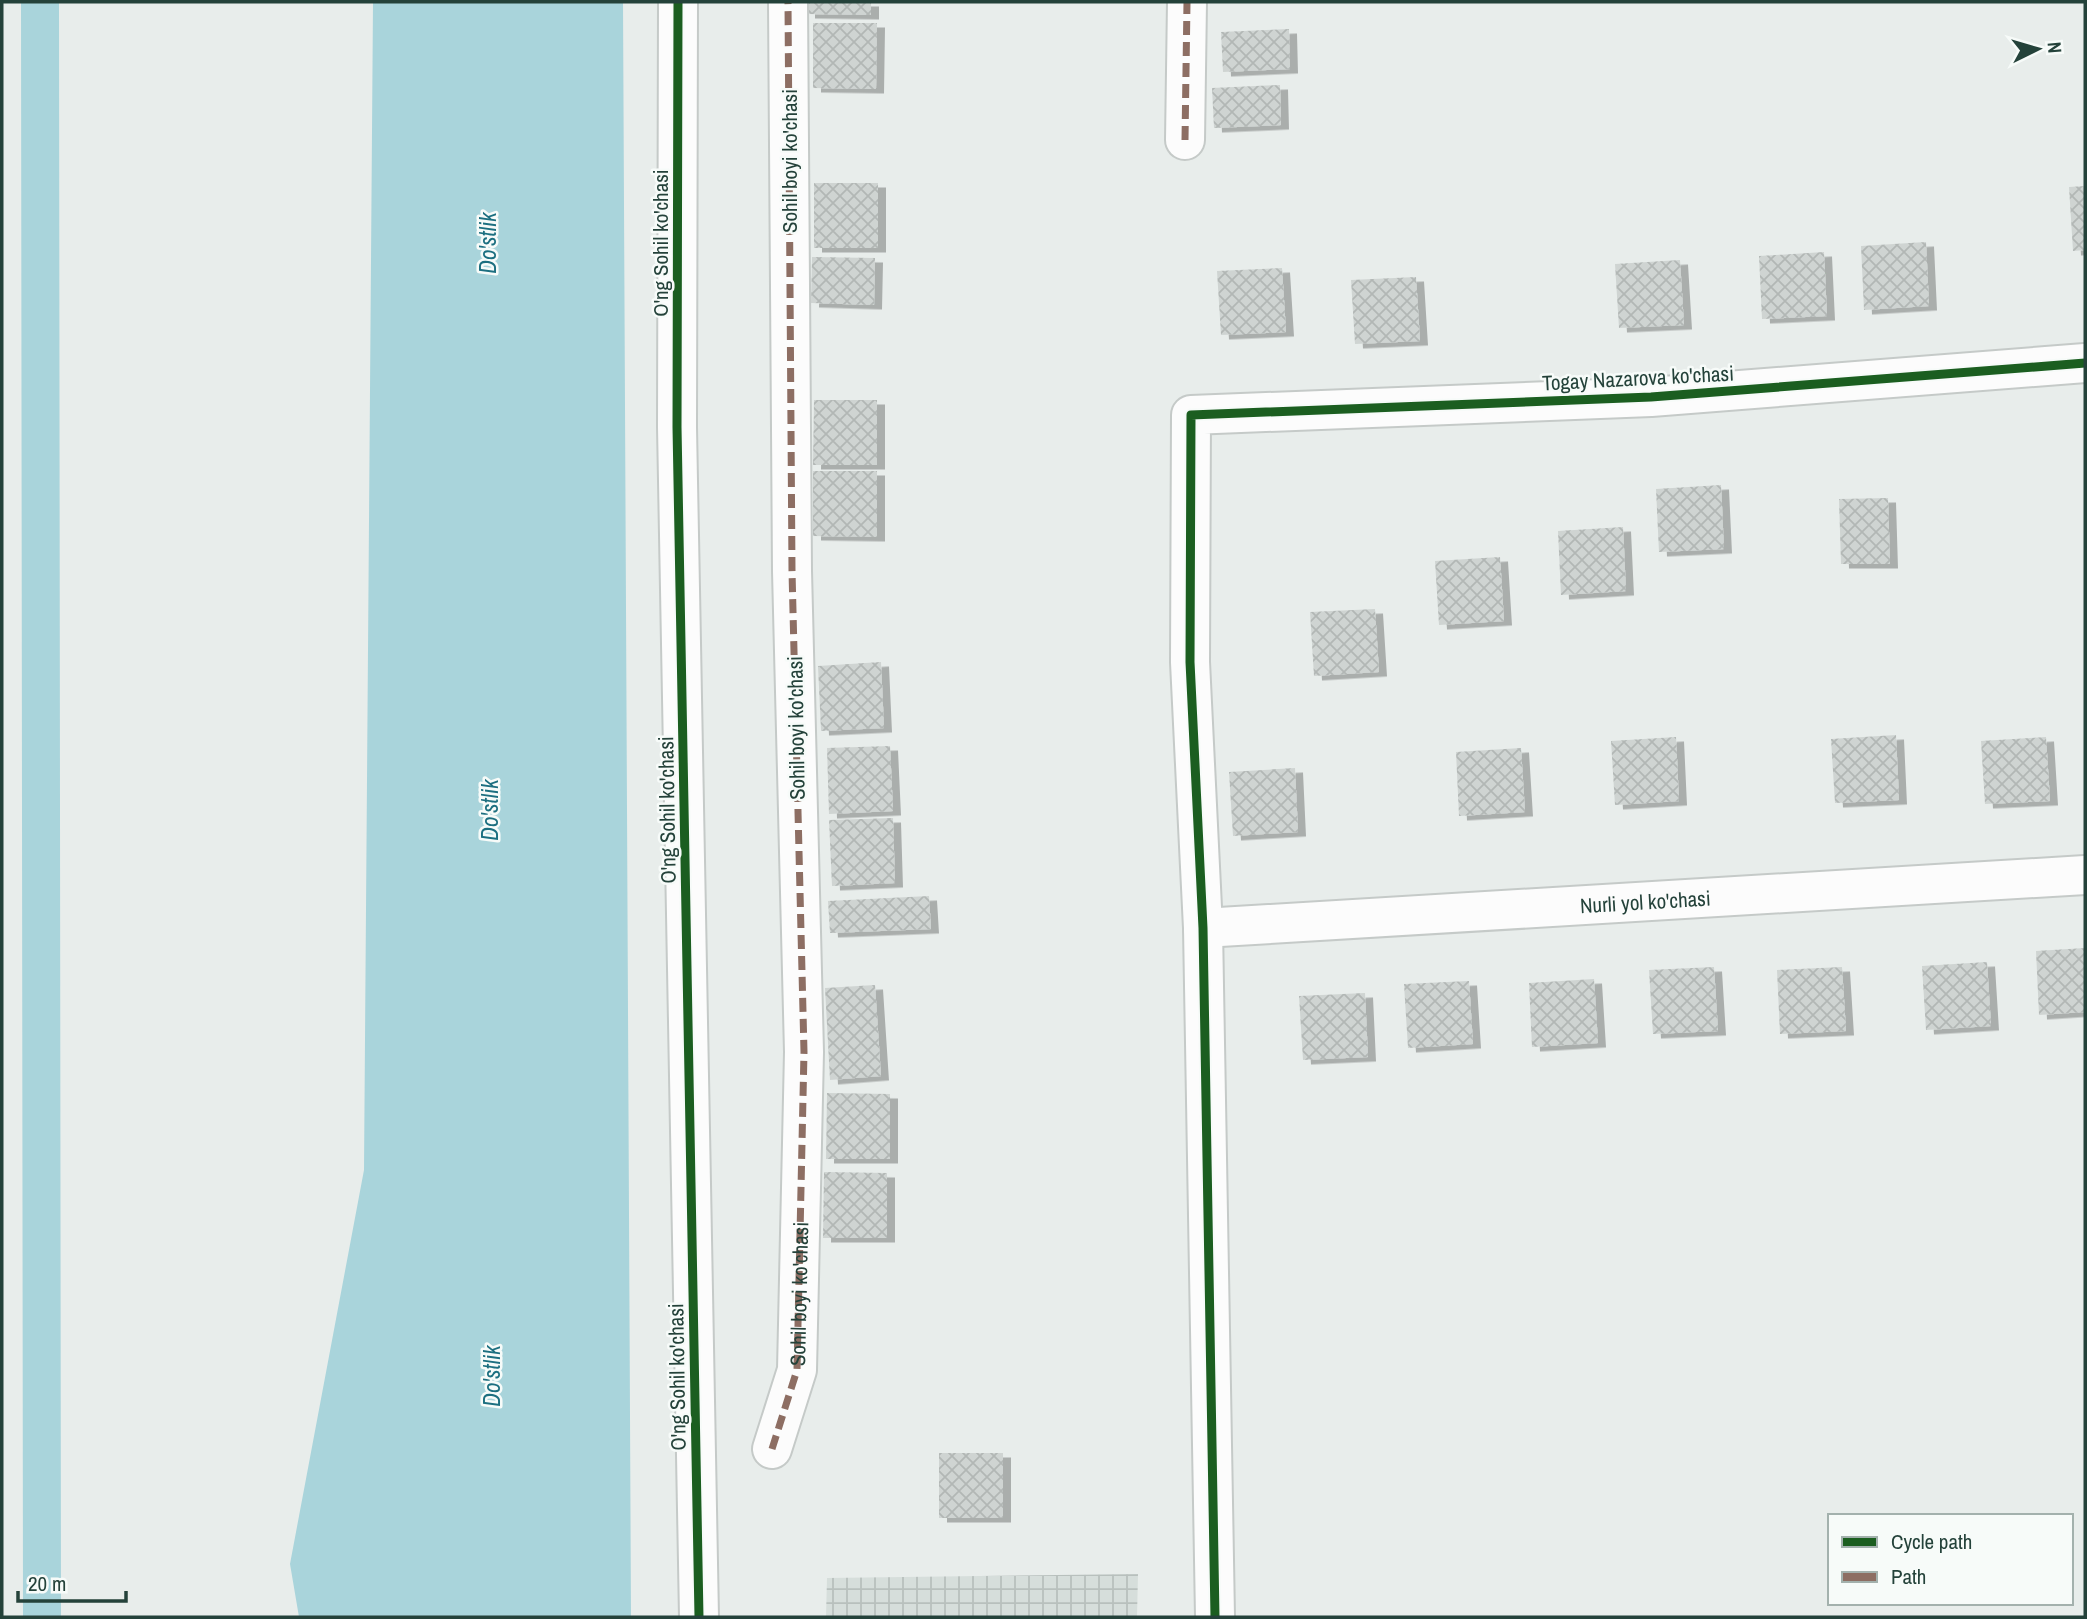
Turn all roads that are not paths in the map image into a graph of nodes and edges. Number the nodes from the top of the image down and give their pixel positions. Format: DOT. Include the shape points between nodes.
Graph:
graph roads {
  1 [pos="678,2"];
  2 [pos="788,2"];
  3 [pos="1187,2"];
  4 [pos="1185,140"];
  5 [pos="2085,363"];
  6 [pos="2085,875"];
  7 [pos="1203,929"];
  8 [pos="772,1449"];
  9 [pos="699,1617"];
  10 [pos="1215,1617"];
  1 -- 9 [label="street, O'ng Sohil ko'chasi" via="678,441"];
  2 -- 8 [label="street, Sohil boyi ko'chasi" via="792,572 804,1052 797,1370"];
  3 -- 4 [label="street"];
  5 -- 7 [label="street, Togay Nazarova ko'chasi" via="1651,397 1191,415 1190,662"];
  6 -- 7 [label="street, Nurli yol ko'chasi"];
  7 -- 10 [label="street"];
}
